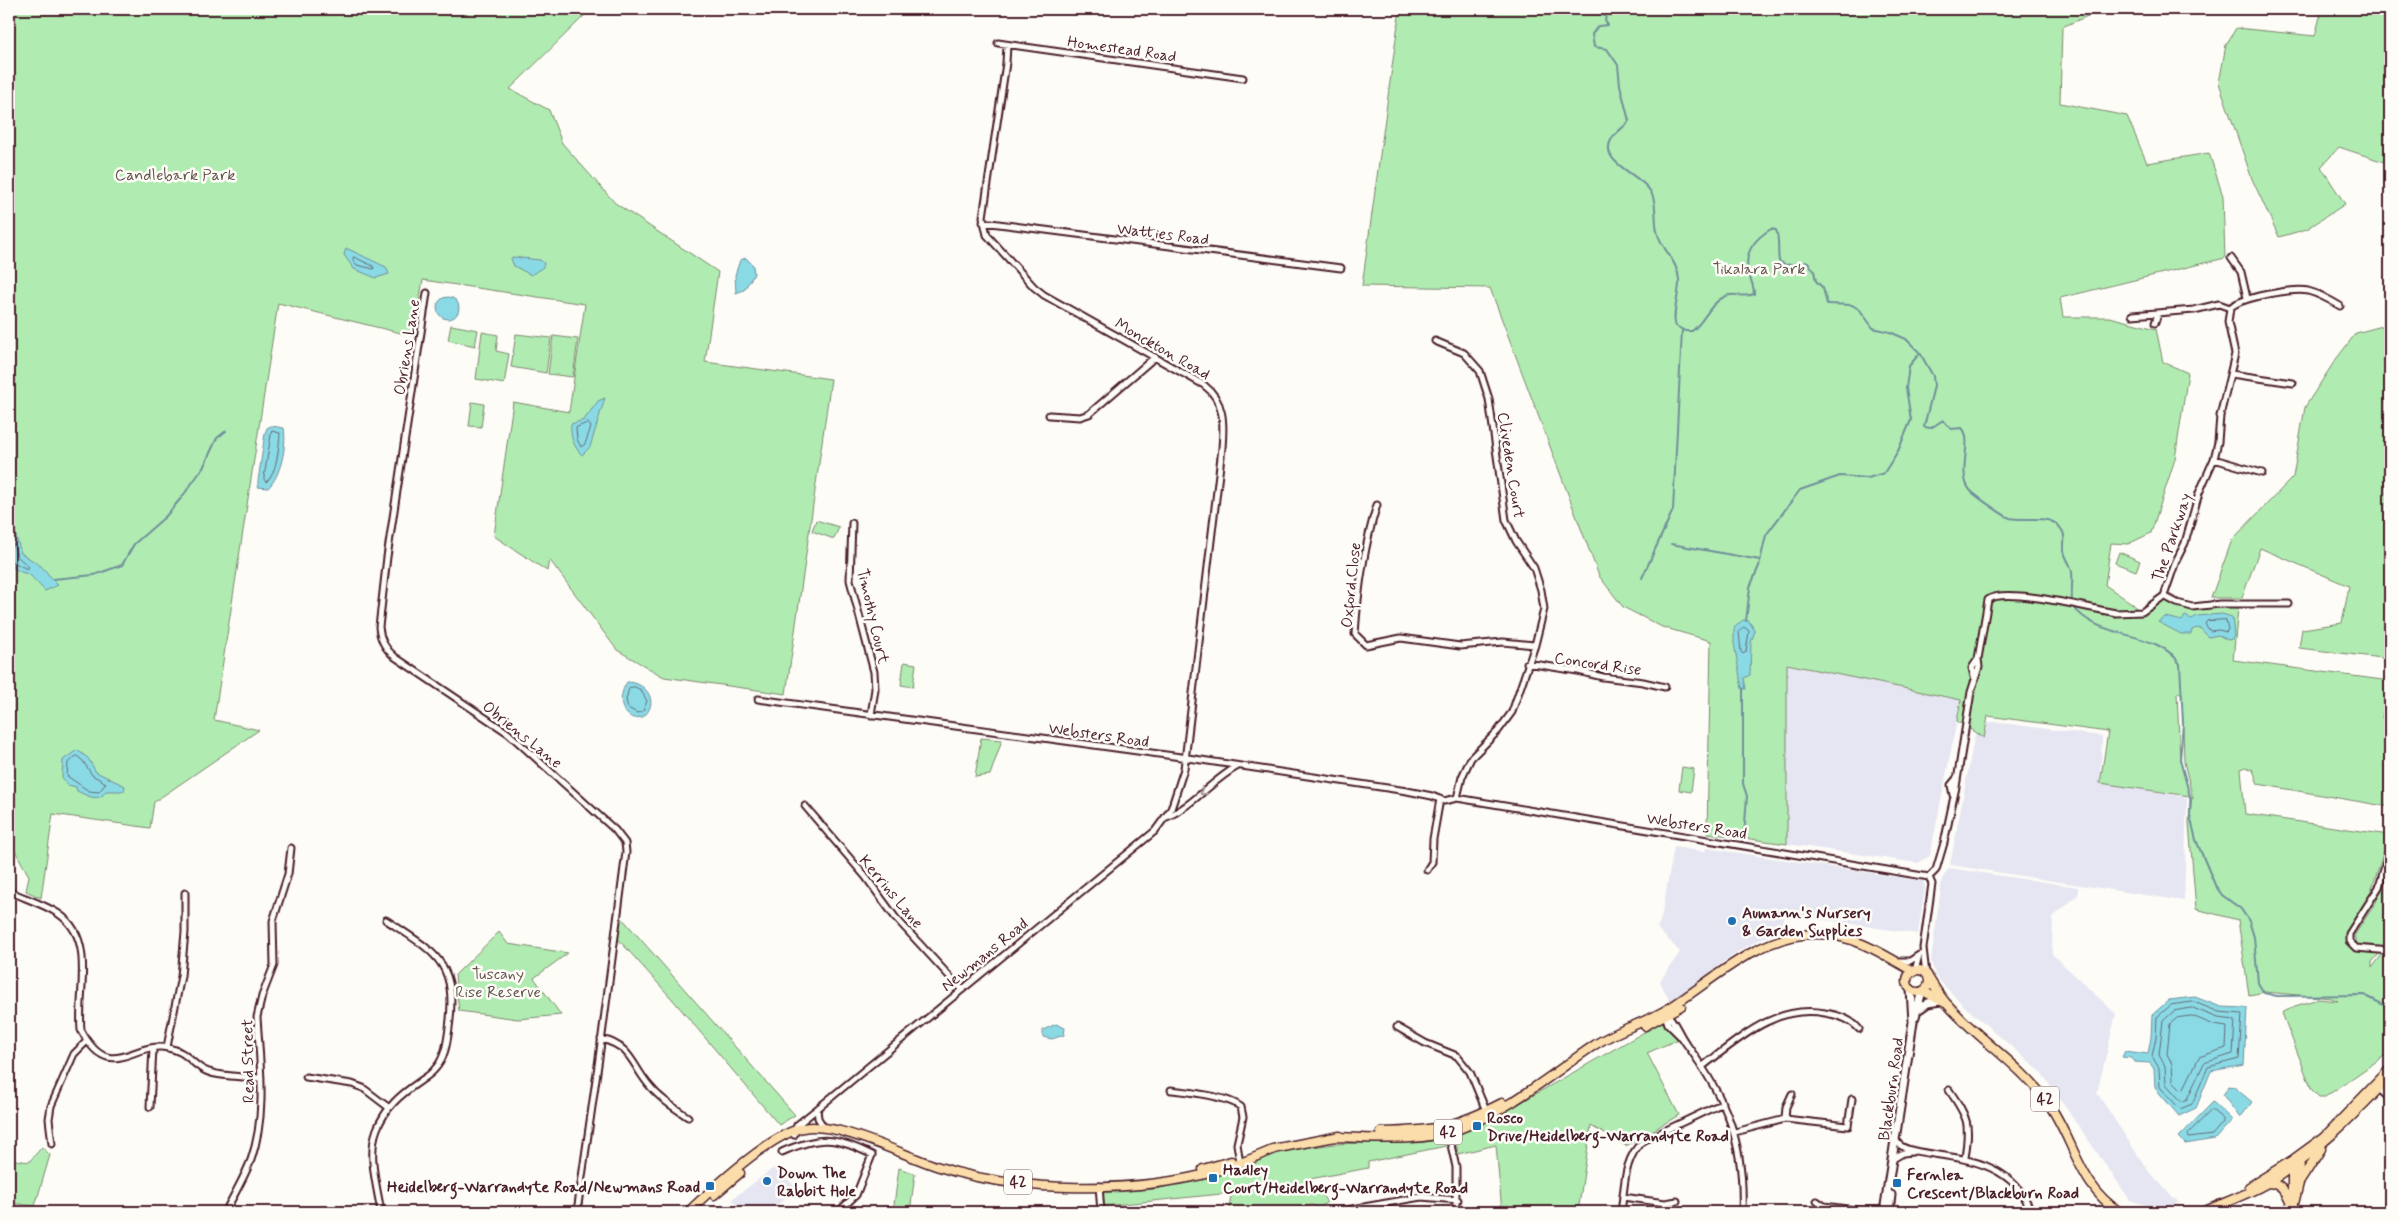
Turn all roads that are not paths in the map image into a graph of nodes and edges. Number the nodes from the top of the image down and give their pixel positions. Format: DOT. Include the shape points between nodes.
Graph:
graph roads {
  1 [pos="998,43"];
  2 [pos="1007,45"];
  3 [pos="1243,78"];
  4 [pos="983,222"];
  5 [pos="2231,258"];
  6 [pos="1340,268"];
  7 [pos="427,293"];
  8 [pos="2246,298"];
  9 [pos="2340,306"];
  10 [pos="2230,308"];
  11 [pos="2158,313"];
  12 [pos="2132,315"];
  13 [pos="2155,322"];
  14 [pos="1435,341"];
  15 [pos="1156,357"];
  16 [pos="2231,374"];
  17 [pos="2294,383"];
  18 [pos="1049,415"];
  19 [pos="2214,459"];
  20 [pos="2262,473"];
  21 [pos="1377,505"];
  22 [pos="852,523"];
  23 [pos="2164,596"];
  24 [pos="2289,604"];
  25 [pos="1535,645"];
  26 [pos="1527,663"];
  27 [pos="1665,687"];
  28 [pos="758,699"];
  29 [pos="871,715"];
  30 [pos="1185,758"];
  31 [pos="1220,763"];
  32 [pos="1239,766"];
  33 [pos="1225,773"];
  34 [pos="1458,798"];
  35 [pos="1439,799"];
  36 [pos="805,806"];
  37 [pos="1167,818"];
  38 [pos="291,848"];
  39 [pos="2390,848"];
  40 [pos="1427,870"];
  41 [pos="1929,877"];
  42 [pos="9,891"];
  43 [pos="185,893"];
  44 [pos="386,920"];
  45 [pos="1922,948"];
  46 [pos="2390,951"];
  47 [pos="1919,955"];
  48 [pos="1891,960"];
  49 [pos="1915,971"];
  50 [pos="1927,976"];
  51 [pos="1909,986"];
  52 [pos="962,990"];
  53 [pos="1923,991"];
  54 [pos="1944,1003"];
  55 [pos="1918,1010"];
  56 [pos="1665,1015"];
  57 [pos="1913,1022"];
  58 [pos="1397,1027"];
  59 [pos="1859,1029"];
  60 [pos="602,1039"];
  61 [pos="87,1041"];
  62 [pos="167,1047"];
  63 [pos="154,1048"];
  64 [pos="1703,1066"];
  65 [pos="2390,1069"];
  66 [pos="306,1077"];
  67 [pos="2390,1077"];
  68 [pos="261,1078"];
  69 [pos="2377,1087"];
  70 [pos="1171,1090"];
  71 [pos="1949,1090"];
  72 [pos="1792,1094"];
  73 [pos="1852,1099"];
  74 [pos="2390,1099"];
  75 [pos="1723,1103"];
  76 [pos="150,1107"];
  77 [pos="388,1107"];
  78 [pos="816,1108"];
  79 [pos="1487,1114"];
  80 [pos="688,1117"];
  81 [pos="1785,1119"];
  82 [pos="824,1128"];
  83 [pos="1447,1129"];
  84 [pos="795,1132"];
  85 [pos="1735,1132"];
  86 [pos="2329,1139"];
  87 [pos="865,1140"];
  88 [pos="1896,1140"];
  89 [pos="52,1144"];
  90 [pos="782,1152"];
  91 [pos="1913,1152"];
  92 [pos="1965,1158"];
  93 [pos="1893,1159"];
  94 [pos="2300,1159"];
  95 [pos="1240,1161"];
  96 [pos="2292,1164"];
  97 [pos="2268,1183"];
  98 [pos="2299,1183"];
  99 [pos="1099,1186"];
  100 [pos="1623,1197"];
  101 [pos="2230,1199"];
  102 [pos="1458,1200"];
  103 [pos="1677,1201"];
  104 [pos="1816,1201"];
  105 [pos="2292,1211"];
  106 [pos="225,1212"];
  107 [pos="380,1212"];
  108 [pos="577,1212"];
  109 [pos="688,1212"];
  110 [pos="693,1212"];
  111 [pos="838,1212"];
  112 [pos="1101,1212"];
  113 [pos="1335,1212"];
  114 [pos="1456,1212"];
  115 [pos="1621,1212"];
  116 [pos="1742,1212"];
  117 [pos="1870,1212"];
  118 [pos="1884,1212"];
  119 [pos="1889,1212"];
  120 [pos="2031,1212"];
  121 [pos="2120,1212"];
  122 [pos="2203,1212"];
  1 -- 2 [label="street, Homestead Road"];
  2 -- 3 [label="street, Homestead Road"];
  2 -- 4 [label="street"];
  4 -- 6 [label="street, Watties Road"];
  4 -- 15 [label="street, Monckton Road" via="987,235 1034,288"];
  5 -- 8 [label="street" via="2241,272"];
  7 -- 60 [label="street, Obriens Lane" via="387,558 380,613 381,638 395,657 508,733 621,836 626,852"];
  8 -- 9 [label="street" via="2298,290 2318,294"];
  8 -- 10 [label="street"];
  10 -- 11 [label="street" via="2219,304"];
  10 -- 16 [label="street, The Parkway" via="2228,322 2235,354"];
  11 -- 12 [label="street"];
  11 -- 13 [label="street"];
  14 -- 25 [label="street, Cliveden Court" via="1464,353 1480,371 1489,399 1506,520 1534,568 1541,590 1544,609"];
  15 -- 18 [label="street" via="1089,414 1080,417"];
  15 -- 30 [label="street, Monckton Road" via="1211,390 1219,402 1224,424"];
  16 -- 17 [label="street"];
  16 -- 19 [label="street, The Parkway" via="2220,416"];
  19 -- 20 [label="street"];
  19 -- 23 [label="street, The Parkway"];
  21 -- 25 [label="street, Oxford Close" via="1366,542 1359,593 1355,634 1360,641 1366,645 1401,638 1460,646 1496,642"];
  22 -- 29 [label="street, Timothy Court" via="849,573 874,672"];
  23 -- 24 [label="street" via="2192,607"];
  23 -- 41 [label="street, The Parkway" via="2140,612 2116,613 2014,594 1993,596 1988,600 1979,667 1974,677 1956,779 1951,785 1953,796 1941,857"];
  25 -- 26 [label="street, Cliveden Court"];
  26 -- 27 [label="street, Concord Rise"];
  26 -- 34 [label="street, Cliveden Court" via="1508,718 1471,758 1462,777"];
  28 -- 29 [label="street, Websters Road"];
  29 -- 30 [label="street, Websters Road"];
  30 -- 31 [label="street, Websters Road"];
  30 -- 37 [label="street, Newmans Road"];
  31 -- 32 [label="street, Websters Road"];
  31 -- 33 [label="street"];
  32 -- 33 [label="street, Newmans Road"];
  32 -- 35 [label="street, Websters Road" via="1407,791"];
  33 -- 37 [label="street, Newmans Road, one-way" via="1183,809"];
  34 -- 35 [label="street, Websters Road"];
  34 -- 41 [label="street, Websters Road"];
  35 -- 40 [label="street" via="1432,862"];
  36 -- 52 [label="street, Kerrins Lane" via="865,876 895,917"];
  37 -- 52 [label="street, Newmans Road"];
  38 -- 68 [label="street, Read Street" via="288,874 273,921 274,965 257,1017"];
  39 -- 46 [label="street" via="2379,887 2349,934 2349,941 2356,948"];
  41 -- 45 [label="street" via="1932,884"];
  42 -- 61 [label="street" via="54,911 72,924 79,936 83,950 80,1018 81,1030"];
  43 -- 62 [label="street" via="181,976"];
  44 -- 77 [label="street" via="429,949 443,965 451,986 450,1020 442,1059 434,1071"];
  45 -- 47 [label="street"];
  45 -- 50 [label="street"];
  47 -- 48 [label="street" via="1906,962"];
  47 -- 49 [label="street"];
  48 -- 49 [label="main road, 42"];
  48 -- 51 [label="main road, 42"];
  48 -- 56 [label="main road, 42" via="1855,941 1815,934 1788,938 1754,951"];
  49 -- 50 [label="main road, 42"];
  49 -- 51 [label="main road" via="1909,976"];
  50 -- 53 [label="main road" via="1928,986"];
  50 -- 54 [label="main road, 42"];
  51 -- 53 [label="main road, 42"];
  51 -- 57 [label="main road, Blackburn Road"];
  52 -- 78 [label="street, Newmans Road"];
  53 -- 54 [label="main road, 42"];
  53 -- 55 [label="main road, Blackburn Road"];
  54 -- 55 [label="main road" via="1928,1002"];
  54 -- 121 [label="main road, 42" via="2037,1087 2089,1182"];
  55 -- 57 [label="main road, Blackburn Road"];
  56 -- 64 [label="street"];
  56 -- 79 [label="main road, 42" via="1579,1057 1530,1092"];
  57 -- 88 [label="main road, Blackburn Road"];
  58 -- 79 [label="street" via="1457,1056 1470,1072"];
  59 -- 64 [label="street" via="1850,1021 1832,1014 1787,1014 1757,1026"];
  60 -- 80 [label="street" via="623,1047 655,1092"];
  60 -- 108 [label="street, Obriens Lane"];
  61 -- 63 [label="street" via="98,1052 116,1058"];
  61 -- 89 [label="street" via="74,1054 51,1106"];
  62 -- 63 [label="street"];
  62 -- 68 [label="street" via="181,1052 210,1072"];
  63 -- 76 [label="street"];
  64 -- 75 [label="street"];
  65 -- 69 [label="main road"];
  66 -- 77 [label="street" via="363,1088"];
  67 -- 69 [label="main road"];
  68 -- 106 [label="street, Read Street" via="262,1096 253,1153"];
  69 -- 74 [label="street"];
  69 -- 86 [label="main road"];
  69 -- 94 [label="main road"];
  70 -- 95 [label="street" via="1199,1093 1232,1102 1241,1108 1244,1117 1237,1140"];
  71 -- 92 [label="street" via="1967,1121"];
  72 -- 81 [label="street"];
  73 -- 81 [label="street" via="1848,1126"];
  75 -- 85 [label="street"];
  75 -- 100 [label="street" via="1638,1146 1629,1162"];
  77 -- 107 [label="street" via="377,1129 373,1156"];
  78 -- 82 [label="street"];
  78 -- 84 [label="street, Newmans Road" via="797,1125"];
  79 -- 83 [label="main road, 42"];
  81 -- 85 [label="street"];
  82 -- 84 [label="main road, 42"];
  82 -- 87 [label="main road, 42"];
  83 -- 95 [label="main road, 42" via="1414,1137 1335,1137 1277,1148"];
  83 -- 102 [label="street" via="1456,1167"];
  84 -- 87 [label="main road, 42" via="825,1132"];
  84 -- 109 [label="main road, Newmans Road / 42" via="778,1138"];
  84 -- 110 [label="main road, Newmans Road / 42"];
  85 -- 116 [label="street" via="1744,1181"];
  86 -- 94 [label="main road"];
  86 -- 98 [label="main road"];
  87 -- 99 [label="main road, 42" via="973,1177 1029,1184"];
  88 -- 91 [label="street" via="1900,1146"];
  88 -- 93 [label="main road, Blackburn Road"];
  90 -- 111 [label="street" via="823,1139 872,1155 856,1195"];
  91 -- 92 [label="street"];
  91 -- 93 [label="street"];
  92 -- 120 [label="street" via="1988,1165 2006,1177 2022,1195"];
  93 -- 118 [label="main road, Blackburn Road"];
  93 -- 119 [label="main road, Blackburn Road"];
  94 -- 96 [label="main road"];
  94 -- 98 [label="main road"];
  95 -- 99 [label="main road, 42" via="1201,1175 1143,1184"];
  96 -- 97 [label="main road"];
  96 -- 101 [label="main road"];
  96 -- 105 [label="main road"];
  97 -- 101 [label="main road"];
  97 -- 105 [label="main road" via="2274,1183 2286,1193"];
  98 -- 105 [label="main road"];
  99 -- 112 [label="street"];
  100 -- 103 [label="street" via="1665,1203"];
  100 -- 115 [label="street"];
  101 -- 122 [label="main road"];
  102 -- 113 [label="street" via="1421,1197"];
  102 -- 114 [label="street"];
  104 -- 117 [label="street" via="1824,1206"];
}
